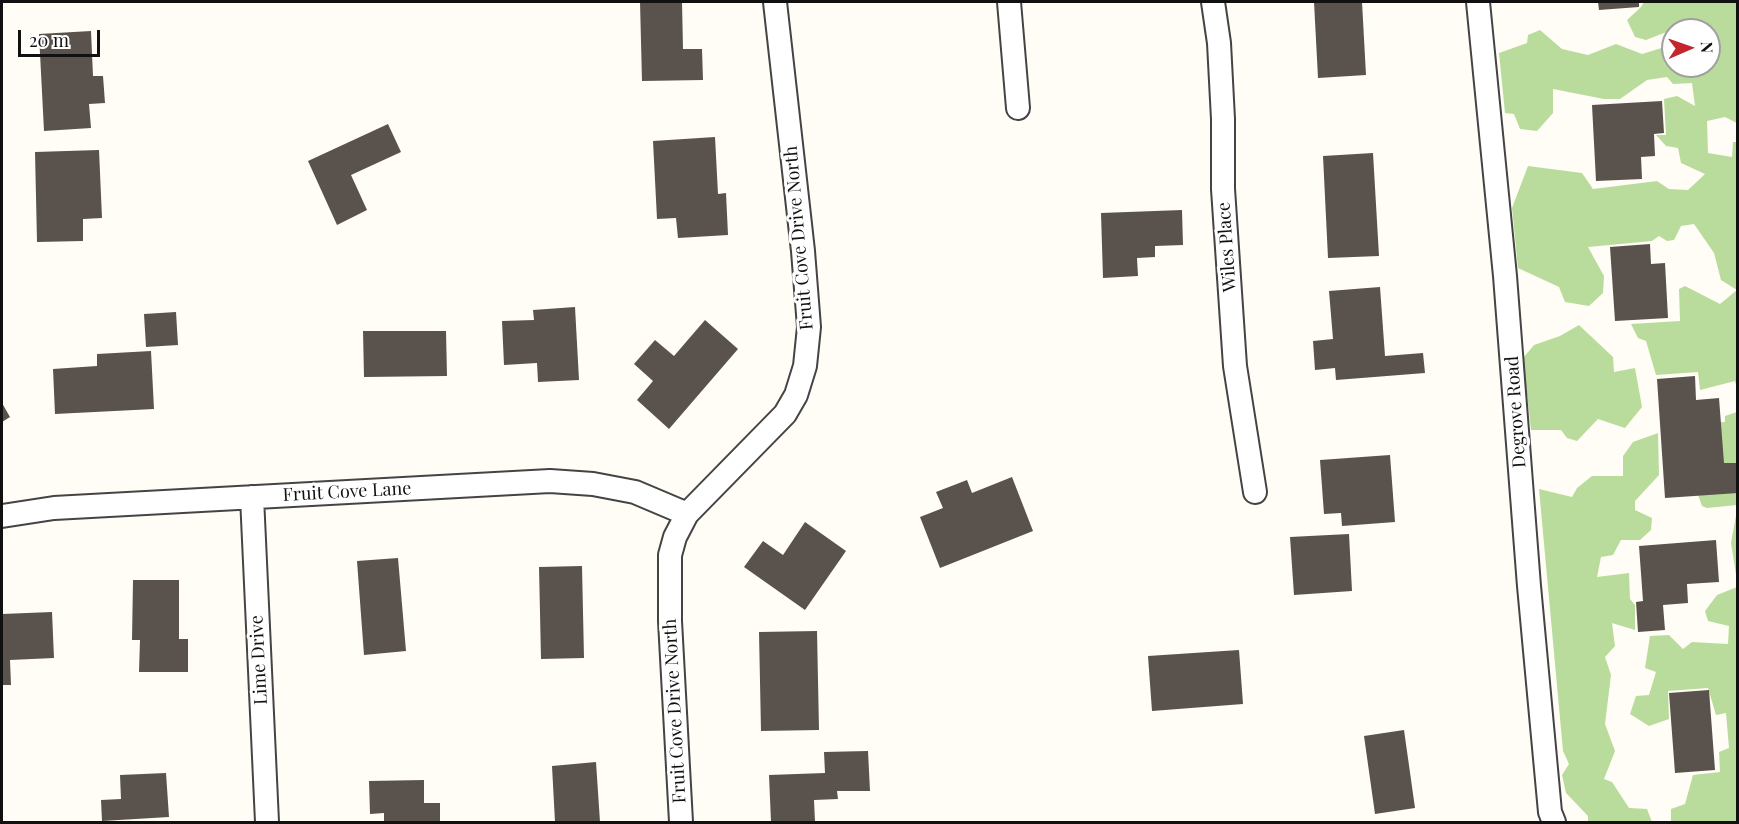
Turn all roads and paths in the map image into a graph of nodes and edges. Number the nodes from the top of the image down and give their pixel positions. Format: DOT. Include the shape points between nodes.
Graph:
graph roads {
  1 [pos="776,2"];
  2 [pos="1009,2"];
  3 [pos="1213,2"];
  4 [pos="1478,2"];
  5 [pos="1018,108"];
  6 [pos="1255,492"];
  7 [pos="252,497"];
  8 [pos="687,514"];
  9 [pos="2,516"];
  10 [pos="267,822"];
  11 [pos="681,822"];
  12 [pos="1554,822"];
  1 -- 8 [label="street, Fruit Cove Drive North" via="809,327 805,366 796,395 784,414"];
  2 -- 5 [label="street"];
  3 -- 6 [label="street, Wiles Place" via="1220,54 1223,189 1235,366"];
  4 -- 12 [label="street, Degrove Road" via="1504,264 1529,586"];
  7 -- 8 [label="street, Fruit Cove Lane" via="550,482 593,484 635,492"];
  7 -- 9 [label="street, Fruit Cove Lane" via="54,508"];
  7 -- 10 [label="street, Lime Drive"];
  8 -- 11 [label="street, Fruit Cove Drive North" via="670,555"];
}
